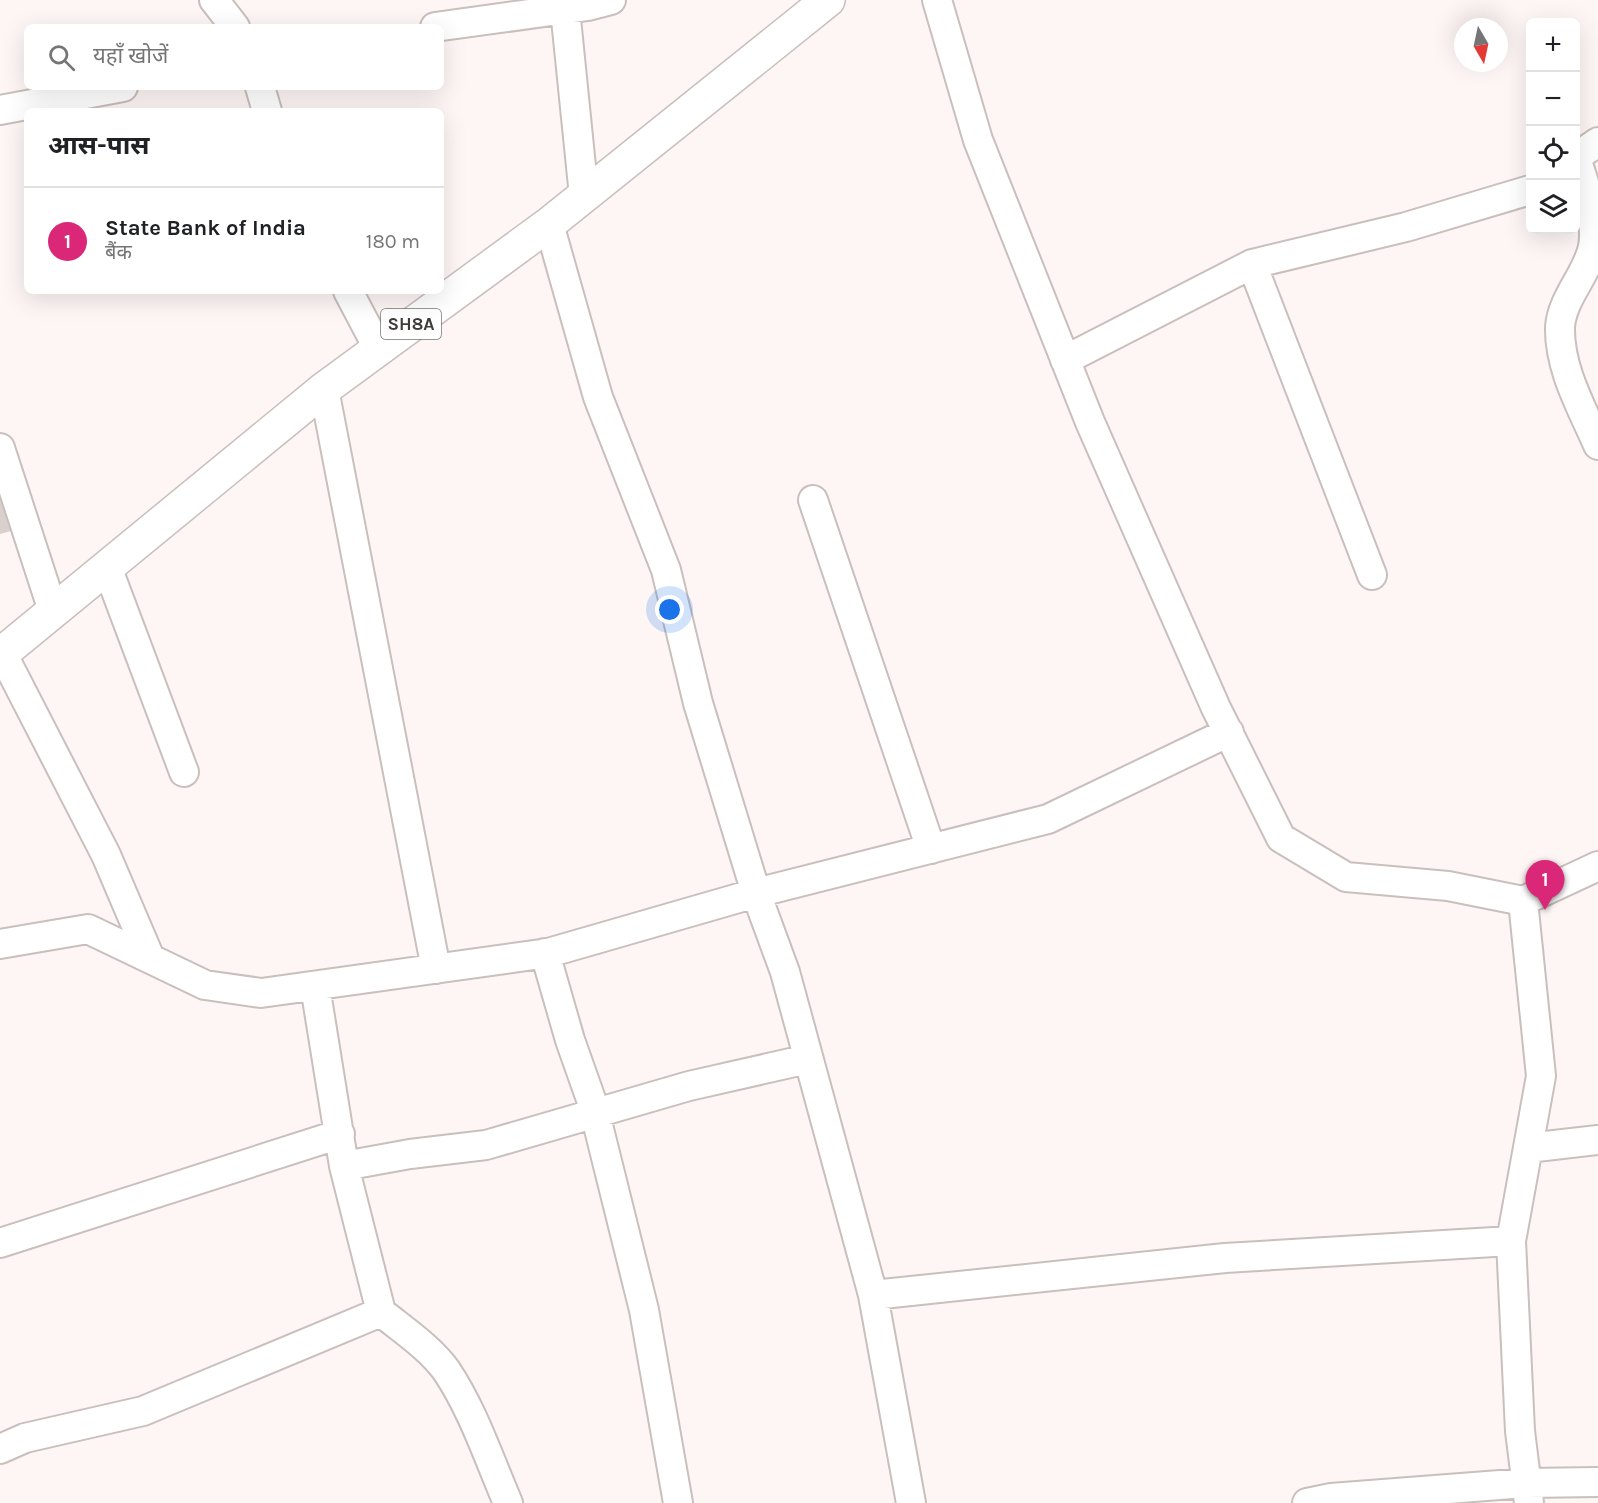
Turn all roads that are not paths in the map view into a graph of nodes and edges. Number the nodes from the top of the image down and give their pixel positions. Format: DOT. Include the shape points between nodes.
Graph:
graph roads {
  1 [pos="611,0"];
  2 [pos="828,0"];
  3 [pos="937,0"];
  4 [pos="216,1"];
  5 [pos="565,9"];
  6 [pos="233,24"];
  7 [pos="444,26"];
  8 [pos="107,90"];
  9 [pos="261,90"];
  10 [pos="266,108"];
  11 [pos="0,110"];
  12 [pos="1583,152"];
  13 [pos="1526,191"];
  14 [pos="584,196"];
  15 [pos="549,224"];
  16 [pos="1252,264"];
  17 [pos="350,294"];
  18 [pos="378,348"];
  19 [pos="1065,360"];
  20 [pos="324,389"];
  21 [pos="1598,445"];
  22 [pos="0,448"];
  23 [pos="813,500"];
  24 [pos="107,567"];
  25 [pos="1372,575"];
  26 [pos="53,611"];
  27 [pos="1,654"];
  28 [pos="1228,732"];
  29 [pos="184,772"];
  30 [pos="931,849"];
  31 [pos="1598,866"];
  32 [pos="756,893"];
  33 [pos="1523,901"];
  34 [pos="0,944"];
  35 [pos="545,953"];
  36 [pos="150,958"];
  37 [pos="436,969"];
  38 [pos="315,986"];
  39 [pos="808,1059"];
  40 [pos="596,1115"];
  41 [pos="340,1134"];
  42 [pos="1598,1140"];
  43 [pos="1528,1148"];
  44 [pos="344,1166"];
  45 [pos="1511,1241"];
  46 [pos="0,1243"];
  47 [pos="873,1295"];
  48 [pos="381,1312"];
  49 [pos="0,1449"];
  50 [pos="1598,1482"];
  51 [pos="1528,1493"];
  52 [pos="1324,1502"];
  53 [pos="508,1503"];
  54 [pos="678,1503"];
  55 [pos="911,1503"];
  1 -- 5 [label="street"];
  2 -- 14 [label="main road, SH8A"];
  3 -- 19 [label="street" via="978,141"];
  4 -- 6 [label="street"];
  5 -- 7 [label="street"];
  5 -- 14 [label="street"];
  8 -- 11 [label="street"];
  9 -- 10 [label="street"];
  12 -- 21 [label="street" via="1595,233 1593,249 1566,303 1560,326 1568,375"];
  13 -- 16 [label="street" via="1406,227"];
  14 -- 15 [label="main road, SH8A"];
  15 -- 18 [label="main road, SH8A"];
  15 -- 32 [label="street" via="598,397 666,570 698,703"];
  16 -- 19 [label="street"];
  16 -- 25 [label="street"];
  17 -- 18 [label="street"];
  18 -- 20 [label="main road, SH8A"];
  19 -- 28 [label="street"];
  20 -- 24 [label="main road, SH8A"];
  20 -- 37 [label="street"];
  22 -- 26 [label="street"];
  23 -- 30 [label="street"];
  24 -- 26 [label="main road, SH8A"];
  24 -- 29 [label="street"];
  26 -- 27 [label="main road, SH8A"];
  27 -- 36 [label="street" via="106,855"];
  28 -- 30 [label="street" via="1048,819"];
  28 -- 33 [label="street" via="1281,838 1346,877 1448,886"];
  30 -- 32 [label="street"];
  31 -- 33 [label="street"];
  32 -- 35 [label="street"];
  32 -- 39 [label="street" via="785,972"];
  33 -- 43 [label="street" via="1541,1076"];
  34 -- 36 [label="street" via="88,929"];
  35 -- 37 [label="street"];
  35 -- 40 [label="street"];
  36 -- 38 [label="street" via="204,985 261,993"];
  37 -- 38 [label="street"];
  38 -- 41 [label="street"];
  39 -- 40 [label="street" via="689,1086"];
  39 -- 47 [label="street"];
  40 -- 44 [label="street" via="486,1145"];
  40 -- 54 [label="street" via="644,1310"];
  41 -- 44 [label="street"];
  41 -- 46 [label="street"];
  42 -- 43 [label="street"];
  43 -- 45 [label="street"];
  44 -- 48 [label="street"];
  45 -- 47 [label="street" via="1225,1258"];
  45 -- 51 [label="street" via="1520,1431"];
  47 -- 55 [label="street"];
  48 -- 49 [label="street" via="143,1410 25,1438"];
  48 -- 53 [label="street" via="426,1348 445,1369 463,1400"];
  50 -- 51 [label="street"];
  51 -- 52 [label="street"];
}
